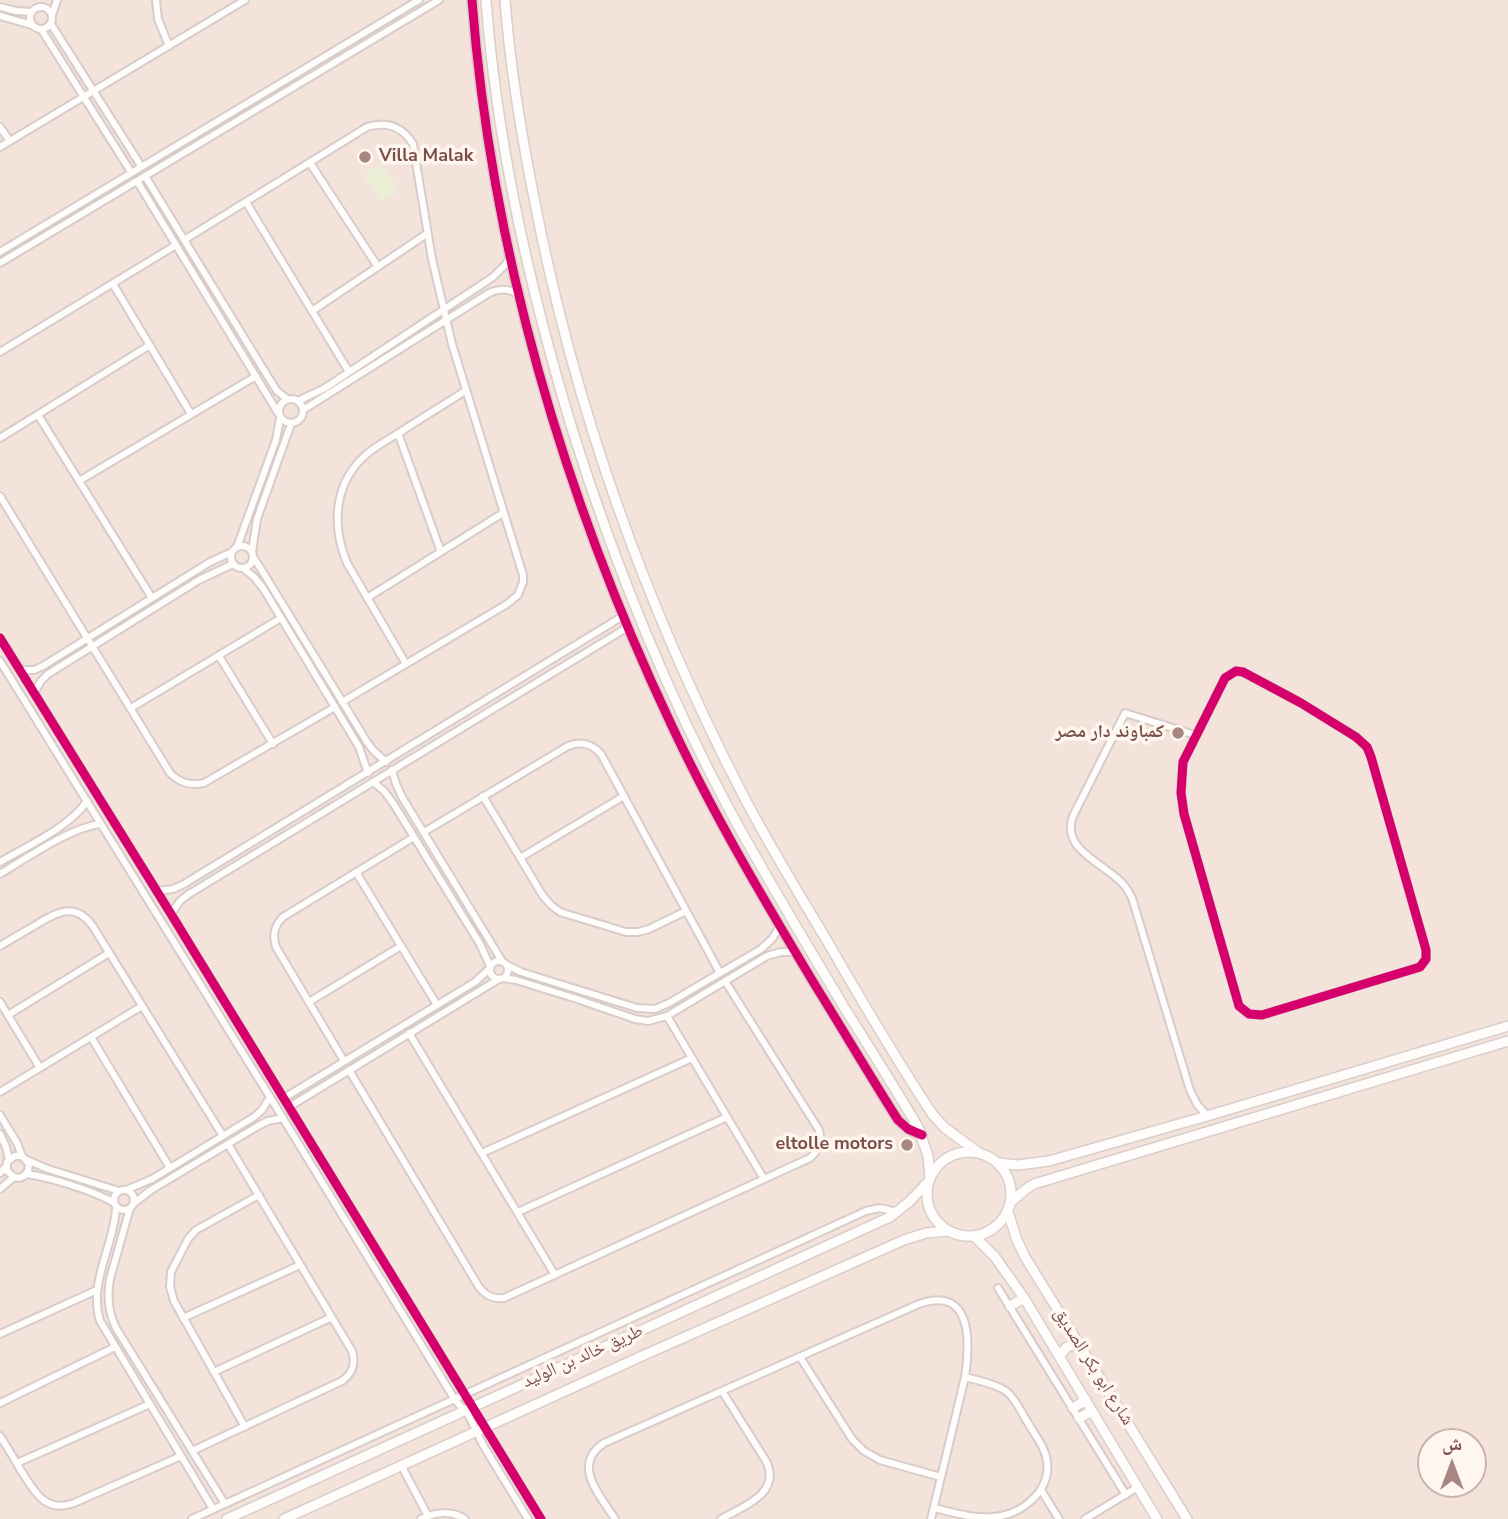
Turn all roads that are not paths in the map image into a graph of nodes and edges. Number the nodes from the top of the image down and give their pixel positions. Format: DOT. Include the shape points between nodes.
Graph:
graph roads {
  1 [pos="57,0"];
  2 [pos="156,0"];
  3 [pos="245,0"];
  4 [pos="419,0"];
  5 [pos="439,0"];
  6 [pos="486,0"];
  7 [pos="505,0"];
  8 [pos="470,1"];
  9 [pos="45,4"];
  10 [pos="0,7"];
  11 [pos="32,12"];
  12 [pos="52,15"];
  13 [pos="0,16"];
  14 [pos="51,24"];
  15 [pos="33,25"];
  16 [pos="41,29"];
  17 [pos="169,47"];
  18 [pos="93,90"];
  19 [pos="83,96"];
  20 [pos="230,113"];
  21 [pos="235,122"];
  22 [pos="0,127"];
  23 [pos="10,141"];
  24 [pos="0,147"];
  25 [pos="310,163"];
  26 [pos="141,166"];
  27 [pos="133,172"];
  28 [pos="141,179"];
  29 [pos="246,202"];
  30 [pos="34,231"];
  31 [pos="428,233"];
  32 [pos="39,240"];
  33 [pos="184,240"];
  34 [pos="176,245"];
  35 [pos="0,252"];
  36 [pos="510,258"];
  37 [pos="0,263"];
  38 [pos="378,267"];
  39 [pos="113,284"];
  40 [pos="519,295"];
  41 [pos="443,310"];
  42 [pos="312,311"];
  43 [pos="446,320"];
  44 [pos="150,345"];
  45 [pos="0,352"];
  46 [pos="349,372"];
  47 [pos="256,376"];
  48 [pos="465,391"];
  49 [pos="287,399"];
  50 [pos="298,401"];
  51 [pos="303,410"];
  52 [pos="191,414"];
  53 [pos="38,415"];
  54 [pos="279,415"];
  55 [pos="291,424"];
  56 [pos="398,433"];
  57 [pos="0,438"];
  58 [pos="607,476"];
  59 [pos="79,481"];
  60 [pos="589,481"];
  61 [pos="0,496"];
  62 [pos="618,506"];
  63 [pos="503,513"];
  64 [pos="600,513"];
  65 [pos="234,549"];
  66 [pos="441,552"];
  67 [pos="252,555"];
  68 [pos="233,564"];
  69 [pos="243,568"];
  70 [pos="152,598"];
  71 [pos="367,598"];
  72 [pos="623,616"];
  73 [pos="281,618"];
  74 [pos="628,627"];
  75 [pos="0,638"];
  76 [pos="88,638"];
  77 [pos="93,646"];
  78 [pos="219,656"];
  79 [pos="0,661"];
  80 [pos="406,664"];
  81 [pos="20,670"];
  82 [pos="34,693"];
  83 [pos="342,702"];
  84 [pos="335,707"];
  85 [pos="131,708"];
  86 [pos="1195,735"];
  87 [pos="273,744"];
  88 [pos="386,762"];
  89 [pos="393,770"];
  90 [pos="368,773"];
  91 [pos="373,782"];
  92 [pos="483,796"];
  93 [pos="624,796"];
  94 [pos="87,801"];
  95 [pos="313,807"];
  96 [pos="318,815"];
  97 [pos="101,824"];
  98 [pos="117,828"];
  99 [pos="424,832"];
  100 [pos="107,834"];
  101 [pos="414,837"];
  102 [pos="520,858"];
  103 [pos="0,862"];
  104 [pos="207,870"];
  105 [pos="356,872"];
  106 [pos="0,874"];
  107 [pos="213,879"];
  108 [pos="157,891"];
  109 [pos="686,911"];
  110 [pos="172,914"];
  111 [pos="780,926"];
  112 [pos="0,946"];
  113 [pos="401,946"];
  114 [pos="795,952"];
  115 [pos="109,953"];
  116 [pos="504,963"];
  117 [pos="490,967"];
  118 [pos="720,973"];
  119 [pos="208,974"];
  120 [pos="501,979"];
  121 [pos="198,980"];
  122 [pos="725,981"];
  123 [pos="0,1002"];
  124 [pos="309,1002"];
  125 [pos="437,1005"];
  126 [pos="142,1006"];
  127 [pos="8,1015"];
  128 [pos="667,1016"];
  129 [pos="1508,1026"];
  130 [pos="410,1033"];
  131 [pos="90,1037"];
  132 [pos="1508,1041"];
  133 [pos="692,1058"];
  134 [pos="344,1061"];
  135 [pos="40,1068"];
  136 [pos="349,1070"];
  137 [pos="0,1092"];
  138 [pos="270,1097"];
  139 [pos="284,1098"];
  140 [pos="289,1107"];
  141 [pos="0,1115"];
  142 [pos="1207,1116"];
  143 [pos="727,1117"];
  144 [pos="283,1118"];
  145 [pos="0,1135"];
  146 [pos="922,1135"];
  147 [pos="223,1136"];
  148 [pos="228,1144"];
  149 [pos="482,1153"];
  150 [pos="979,1153"];
  151 [pos="24,1158"];
  152 [pos="1049,1161"];
  153 [pos="8,1162"];
  154 [pos="998,1163"];
  155 [pos="170,1168"];
  156 [pos="0,1173"];
  157 [pos="26,1174"];
  158 [pos="14,1177"];
  159 [pos="1054,1178"];
  160 [pos="764,1179"];
  161 [pos="929,1180"];
  162 [pos="0,1189"];
  163 [pos="122,1191"];
  164 [pos="259,1195"];
  165 [pos="346,1200"];
  166 [pos="1011,1202"];
  167 [pos="115,1205"];
  168 [pos="132,1206"];
  169 [pos="337,1206"];
  170 [pos="897,1212"];
  171 [pos="1008,1212"];
  172 [pos="518,1213"];
  173 [pos="949,1231"];
  174 [pos="974,1236"];
  175 [pos="300,1265"];
  176 [pos="555,1275"];
  177 [pos="998,1287"];
  178 [pos="97,1290"];
  179 [pos="1024,1298"];
  180 [pos="1010,1306"];
  181 [pos="332,1317"];
  182 [pos="184,1318"];
  183 [pos="0,1323"];
  184 [pos="3,1333"];
  185 [pos="1078,1344"];
  186 [pos="115,1347"];
  187 [pos="1059,1356"];
  188 [pos="800,1357"];
  189 [pos="214,1372"];
  190 [pos="965,1377"];
  191 [pos="722,1391"];
  192 [pos="466,1395"];
  193 [pos="455,1400"];
  194 [pos="1086,1400"];
  195 [pos="0,1402"];
  196 [pos="150,1404"];
  197 [pos="469,1408"];
  198 [pos="1073,1408"];
  199 [pos="1092,1411"];
  200 [pos="1079,1418"];
  201 [pos="245,1427"];
  202 [pos="481,1429"];
  203 [pos="0,1436"];
  204 [pos="192,1451"];
  205 [pos="181,1456"];
  206 [pos="17,1463"];
  207 [pos="401,1465"];
  208 [pos="941,1477"];
  209 [pos="1138,1487"];
  210 [pos="1041,1490"];
  211 [pos="1126,1495"];
  212 [pos="225,1504"];
  213 [pos="933,1508"];
  214 [pos="213,1509"];
  215 [pos="424,1517"];
  216 [pos="192,1519"];
  217 [pos="227,1519"];
  218 [pos="284,1519"];
  219 [pos="466,1519"];
  220 [pos="528,1519"];
  221 [pos="541,1519"];
  222 [pos="615,1519"];
  223 [pos="721,1519"];
  224 [pos="931,1519"];
  225 [pos="1059,1519"];
  226 [pos="1084,1519"];
  227 [pos="1157,1519"];
  228 [pos="1187,1519"];
  1 -- 12 [label="street"];
  2 -- 17 [label="street"];
  3 -- 17 [label="street"];
  4 -- 20 [label="street"];
  5 -- 21 [label="street"];
  6 -- 60 [label="street" via="495,88 525,255"];
  7 -- 58 [label="street" via="540,232 576,379"];
  8 -- 36 [label="street"];
  9 -- 11 [label="street"];
  9 -- 12 [label="street"];
  10 -- 11 [label="street"];
  11 -- 15 [label="street"];
  12 -- 14 [label="street"];
  13 -- 15 [label="street"];
  14 -- 16 [label="street"];
  14 -- 18 [label="street"];
  15 -- 16 [label="street"];
  16 -- 19 [label="street"];
  17 -- 18 [label="street"];
  18 -- 19 [label="street"];
  18 -- 26 [label="street"];
  19 -- 23 [label="street"];
  19 -- 27 [label="street"];
  20 -- 21 [label="street"];
  20 -- 26 [label="street"];
  21 -- 28 [label="street"];
  22 -- 23 [label="street"];
  23 -- 24 [label="street"];
  25 -- 29 [label="street"];
  25 -- 31 [label="street" via="367,127 385,124 402,130 413,144"];
  25 -- 38 [label="street"];
  26 -- 27 [label="street"];
  27 -- 28 [label="street"];
  27 -- 30 [label="street"];
  28 -- 32 [label="street"];
  28 -- 33 [label="street"];
  28 -- 34 [label="street"];
  29 -- 33 [label="street"];
  29 -- 42 [label="street"];
  30 -- 32 [label="street"];
  30 -- 35 [label="street"];
  31 -- 38 [label="street"];
  31 -- 41 [label="street"];
  32 -- 37 [label="street"];
  33 -- 49 [label="street" via="277,391"];
  34 -- 39 [label="street"];
  34 -- 47 [label="street"];
  36 -- 40 [label="street"];
  36 -- 41 [label="street" via="494,277"];
  38 -- 42 [label="street"];
  39 -- 44 [label="street"];
  39 -- 45 [label="street"];
  40 -- 43 [label="street" via="495,290"];
  40 -- 72 [label="street" via="563,450"];
  41 -- 43 [label="street"];
  41 -- 46 [label="street"];
  42 -- 46 [label="street"];
  43 -- 48 [label="street"];
  43 -- 51 [label="street"];
  44 -- 52 [label="street"];
  44 -- 53 [label="street"];
  46 -- 50 [label="street"];
  47 -- 52 [label="street"];
  47 -- 54 [label="street"];
  48 -- 56 [label="street"];
  48 -- 63 [label="street"];
  49 -- 50 [label="street"];
  49 -- 54 [label="street" via="279,406"];
  50 -- 51 [label="street"];
  51 -- 55 [label="street" via="299,421"];
  52 -- 59 [label="street"];
  53 -- 57 [label="street"];
  53 -- 59 [label="street"];
  54 -- 55 [label="street"];
  54 -- 65 [label="street" via="276,440"];
  55 -- 67 [label="street" via="257,519"];
  56 -- 66 [label="street"];
  56 -- 71 [label="street" via="358,463 338,503 340,547"];
  58 -- 60 [label="street" via="600,484"];
  58 -- 62 [label="street"];
  59 -- 70 [label="street"];
  60 -- 64 [label="street"];
  61 -- 76 [label="street"];
  62 -- 64 [label="street" via="607,506"];
  62 -- 150 [label="street" via="651,597 745,799 933,1115"];
  63 -- 66 [label="street"];
  63 -- 80 [label="street" via="523,575 518,595"];
  64 -- 146 [label="street" via="643,628 729,809"];
  65 -- 67 [label="street" via="247,547"];
  65 -- 68 [label="street"];
  65 -- 70 [label="street"];
  66 -- 71 [label="street"];
  67 -- 69 [label="street" via="251,563"];
  67 -- 83 [label="street"];
  68 -- 69 [label="street"];
  68 -- 77 [label="street"];
  69 -- 73 [label="street"];
  70 -- 76 [label="street"];
  71 -- 80 [label="street"];
  72 -- 74 [label="street"];
  72 -- 88 [label="street"];
  73 -- 78 [label="street"];
  73 -- 84 [label="street"];
  74 -- 89 [label="street"];
  74 -- 111 [label="street" via="671,726"];
  75 -- 81 [label="street"];
  76 -- 77 [label="street"];
  76 -- 81 [label="street" via="39,668"];
  77 -- 82 [label="street" via="44,677"];
  77 -- 85 [label="street"];
  78 -- 85 [label="street"];
  78 -- 87 [label="street"];
  79 -- 94 [label="street"];
  80 -- 83 [label="street"];
  81 -- 82 [label="street"];
  82 -- 98 [label="street"];
  83 -- 88 [label="street" via="369,746"];
  84 -- 87 [label="street"];
  84 -- 90 [label="street" via="359,747"];
  85 -- 87 [label="street" via="170,772 189,784 211,780"];
  86 -- 86 [label="street" via="1183,762 1182,803 1237,1000 1244,1011 1262,1015 1423,964 1426,950 1371,757 1363,743 1239,671 1225,678"];
  86 -- 142 [label="street" via="1125,713 1070,829 1078,847 1120,881 1132,898 1189,1090"];
  88 -- 90 [label="street"];
  89 -- 91 [label="street"];
  89 -- 99 [label="street" via="399,790"];
  90 -- 95 [label="street"];
  91 -- 96 [label="street"];
  91 -- 101 [label="street"];
  92 -- 93 [label="street" via="568,746 582,743 601,754"];
  92 -- 99 [label="street"];
  92 -- 102 [label="street"];
  93 -- 102 [label="street"];
  93 -- 109 [label="street"];
  94 -- 97 [label="street"];
  94 -- 103 [label="street" via="67,822"];
  95 -- 96 [label="street"];
  95 -- 104 [label="street"];
  96 -- 107 [label="street"];
  97 -- 100 [label="street"];
  97 -- 106 [label="street" via="73,832"];
  98 -- 100 [label="street"];
  98 -- 108 [label="street"];
  99 -- 116 [label="street"];
  100 -- 121 [label="street"];
  101 -- 105 [label="street"];
  101 -- 117 [label="street"];
  102 -- 109 [label="street" via="543,896 560,912 632,933"];
  104 -- 107 [label="street"];
  104 -- 108 [label="street" via="179,887"];
  105 -- 113 [label="street"];
  105 -- 124 [label="street" via="283,917 275,929 276,947"];
  107 -- 110 [label="street" via="184,897"];
  108 -- 110 [label="street"];
  109 -- 118 [label="street"];
  110 -- 119 [label="street"];
  111 -- 114 [label="street"];
  111 -- 118 [label="street" via="761,949"];
  112 -- 115 [label="street" via="55,913 70,911 89,920"];
  113 -- 124 [label="street"];
  113 -- 125 [label="street"];
  114 -- 122 [label="street" via="767,956"];
  114 -- 146 [label="street" via="898,1120"];
  115 -- 126 [label="street"];
  115 -- 127 [label="street"];
  116 -- 117 [label="street" via="494,962"];
  116 -- 118 [label="street" via="649,1009 666,1005"];
  116 -- 120 [label="street" via="508,972"];
  117 -- 120 [label="street" via="493,978"];
  117 -- 125 [label="street"];
  119 -- 121 [label="street"];
  119 -- 139 [label="street"];
  120 -- 128 [label="street" via="635,1019 655,1021"];
  120 -- 130 [label="street"];
  121 -- 138 [label="street"];
  122 -- 128 [label="street"];
  122 -- 160 [label="street" via="820,1136 819,1148 810,1158"];
  123 -- 127 [label="street"];
  124 -- 134 [label="street"];
  125 -- 134 [label="street"];
  126 -- 131 [label="street"];
  126 -- 147 [label="street"];
  127 -- 135 [label="street"];
  128 -- 133 [label="street"];
  129 -- 142 [label="street"];
  130 -- 136 [label="street"];
  130 -- 149 [label="street"];
  131 -- 135 [label="street"];
  131 -- 155 [label="street"];
  132 -- 159 [label="street"];
  133 -- 143 [label="street"];
  133 -- 149 [label="street"];
  134 -- 139 [label="street"];
  135 -- 137 [label="street"];
  136 -- 140 [label="street"];
  136 -- 176 [label="street" via="483,1292 504,1298"];
  138 -- 144 [label="street"];
  138 -- 147 [label="street" via="258,1114"];
  139 -- 140 [label="street"];
  140 -- 165 [label="street"];
  141 -- 151 [label="street"];
  142 -- 152 [label="street"];
  143 -- 160 [label="street"];
  143 -- 172 [label="street"];
  144 -- 148 [label="street" via="263,1123"];
  144 -- 169 [label="street"];
  145 -- 153 [label="street"];
  146 -- 161 [label="street"];
  147 -- 155 [label="street"];
  148 -- 164 [label="street"];
  148 -- 168 [label="street"];
  149 -- 172 [label="street"];
  150 -- 154 [label="street"];
  150 -- 161 [label="street" via="950,1157"];
  151 -- 153 [label="street" via="15,1156"];
  151 -- 157 [label="street" via="29,1167"];
  151 -- 163 [label="street"];
  152 -- 154 [label="street"];
  152 -- 159 [label="street"];
  153 -- 156 [label="street"];
  153 -- 158 [label="street" via="9,1174"];
  154 -- 166 [label="street" via="1008,1177"];
  155 -- 163 [label="street"];
  157 -- 158 [label="street"];
  157 -- 167 [label="street" via="94,1193"];
  158 -- 162 [label="street"];
  159 -- 166 [label="street" via="1034,1184"];
  160 -- 176 [label="street"];
  161 -- 170 [label="street, طريق خالد بن الوليد"];
  161 -- 173 [label="street" via="932,1215"];
  163 -- 167 [label="street" via="115,1196"];
  163 -- 168 [label="street" via="133,1196"];
  164 -- 175 [label="street"];
  164 -- 182 [label="street" via="196,1230 184,1244 170,1279"];
  165 -- 169 [label="street"];
  165 -- 192 [label="street"];
  166 -- 171 [label="street"];
  167 -- 168 [label="street" via="123,1211"];
  167 -- 178 [label="street"];
  168 -- 204 [label="street" via="110,1279 110,1311"];
  169 -- 193 [label="street"];
  170 -- 192 [label="street" via="866,1211"];
  170 -- 197 [label="street, طريق خالد بن الوليد"];
  171 -- 174 [label="street" via="994,1229"];
  171 -- 185 [label="street, شارع ابو بكر الصديق" via="1021,1249"];
  172 -- 176 [label="street"];
  173 -- 174 [label="street"];
  173 -- 202 [label="street, طريق خالد بن الوليد" via="904,1240"];
  174 -- 179 [label="street, شارع ابو بكر الصديق" via="996,1257"];
  175 -- 181 [label="street"];
  175 -- 182 [label="street"];
  177 -- 180 [label="street"];
  178 -- 184 [label="street"];
  178 -- 186 [label="street" via="100,1321"];
  179 -- 180 [label="street"];
  179 -- 187 [label="street, شارع ابو بكر الصديق"];
  180 -- 198 [label="street"];
  181 -- 189 [label="street"];
  181 -- 201 [label="street" via="354,1358 348,1377"];
  182 -- 189 [label="street"];
  183 -- 184 [label="street"];
  185 -- 187 [label="street"];
  185 -- 228 [label="street, شارع ابو بكر الصديق"];
  186 -- 195 [label="street"];
  186 -- 196 [label="street"];
  187 -- 194 [label="street, شارع ابو بكر الصديق"];
  188 -- 190 [label="street" via="919,1304 940,1300 950,1303 964,1318 969,1339"];
  188 -- 191 [label="street"];
  188 -- 208 [label="street" via="864,1451"];
  189 -- 201 [label="street"];
  190 -- 208 [label="street"];
  190 -- 210 [label="street" via="997,1386 1016,1402 1047,1460"];
  191 -- 222 [label="street" via="604,1443 590,1456 589,1475"];
  191 -- 223 [label="street" via="771,1476 759,1497"];
  192 -- 193 [label="street"];
  192 -- 197 [label="street"];
  193 -- 197 [label="street"];
  193 -- 212 [label="street"];
  194 -- 198 [label="street"];
  194 -- 199 [label="street, شارع ابو بكر الصديق"];
  196 -- 205 [label="street"];
  196 -- 206 [label="street"];
  197 -- 202 [label="street"];
  197 -- 217 [label="street, طريق خالد بن الوليد"];
  198 -- 200 [label="street"];
  199 -- 200 [label="street"];
  199 -- 209 [label="street, شارع ابو بكر الصديق"];
  200 -- 211 [label="street"];
  201 -- 204 [label="street"];
  202 -- 207 [label="street, طريق خالد بن الوليد"];
  202 -- 220 [label="street" via="483,1445"];
  202 -- 221 [label="street"];
  203 -- 206 [label="street"];
  204 -- 212 [label="street"];
  205 -- 206 [label="street" via="63,1506 40,1498"];
  205 -- 214 [label="street"];
  207 -- 215 [label="street"];
  207 -- 218 [label="street, طريق خالد بن الوليد"];
  208 -- 213 [label="street"];
  209 -- 211 [label="street"];
  209 -- 227 [label="street, شارع ابو بكر الصديق"];
  210 -- 213 [label="street" via="1014,1512 992,1518"];
  210 -- 225 [label="street"];
  211 -- 226 [label="street"];
  212 -- 214 [label="street"];
  213 -- 224 [label="street"];
  214 -- 216 [label="street"];
  215 -- 219 [label="street" via="441,1512"];
}
